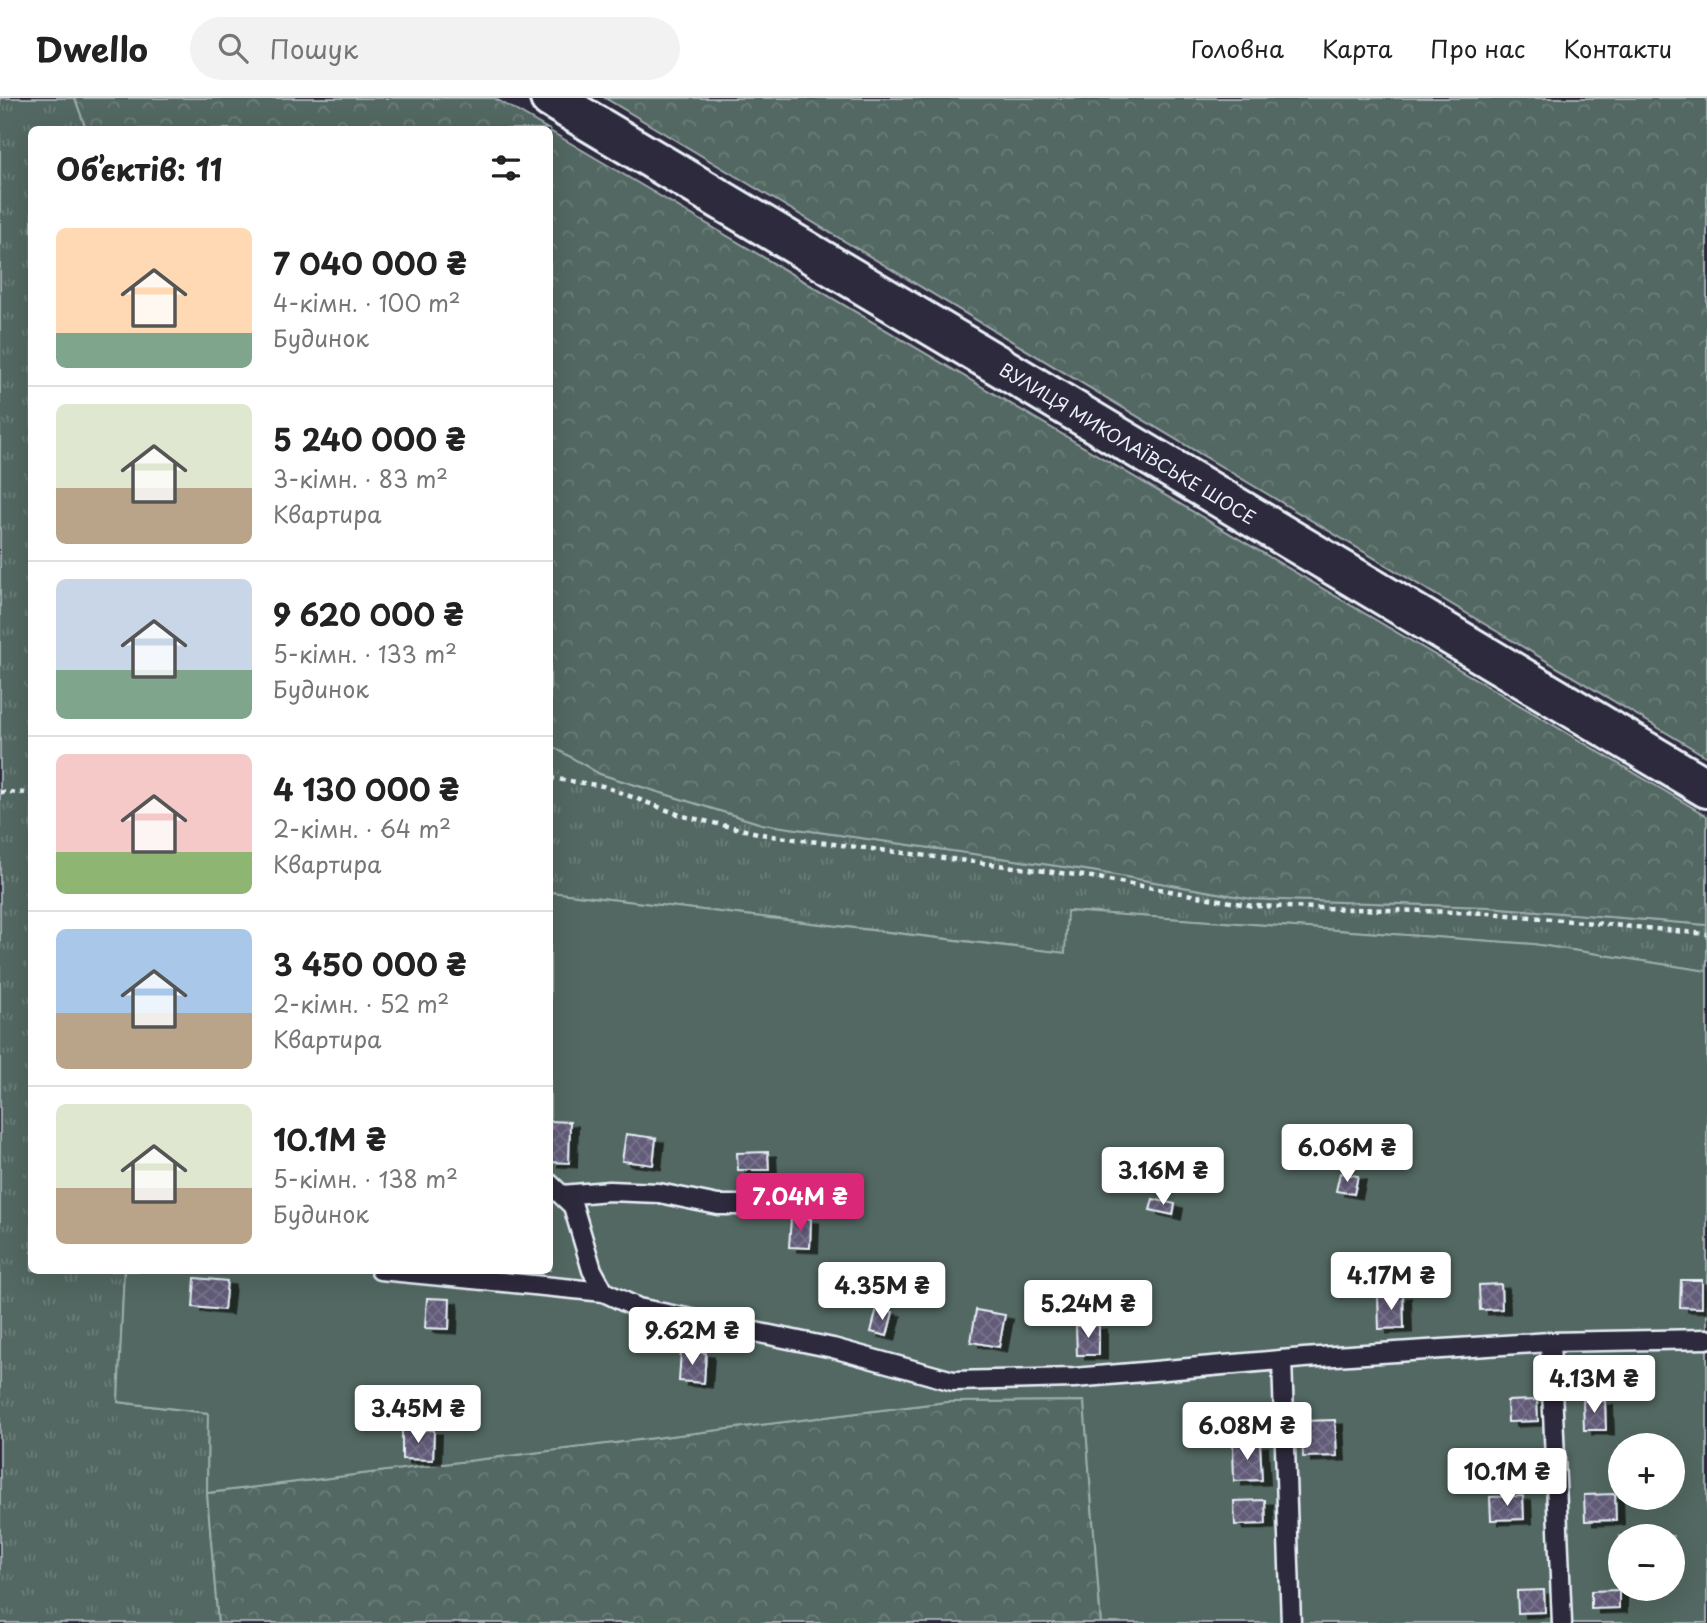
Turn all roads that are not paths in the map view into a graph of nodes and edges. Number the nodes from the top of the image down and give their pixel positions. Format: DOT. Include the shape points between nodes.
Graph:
graph roads {
  1 [pos="550,98"];
  2 [pos="1707,788"];
  3 [pos="556,1189"];
  4 [pos="818,1205"];
  5 [pos="421,1274"];
  6 [pos="604,1292"];
  7 [pos="1707,1339"];
  8 [pos="1549,1342"];
  9 [pos="1282,1360"];
  10 [pos="1291,1623"];
  11 [pos="1562,1623"];
  1 -- 2 [label="main road, ВУЛИЦЯ МИКОЛАЇВСЬКЕ ШОСЕ"];
  3 -- 4 [label="lane" via="659,1194 718,1205"];
  3 -- 6 [label="lane" via="573,1206 592,1270"];
  5 -- 6 [label="lane"];
  6 -- 9 [label="lane" via="638,1308 833,1348 953,1381 1074,1378"];
  7 -- 8 [label="lane"];
  8 -- 9 [label="lane"];
  8 -- 11 [label="lane"];
  9 -- 10 [label="lane"];
}
